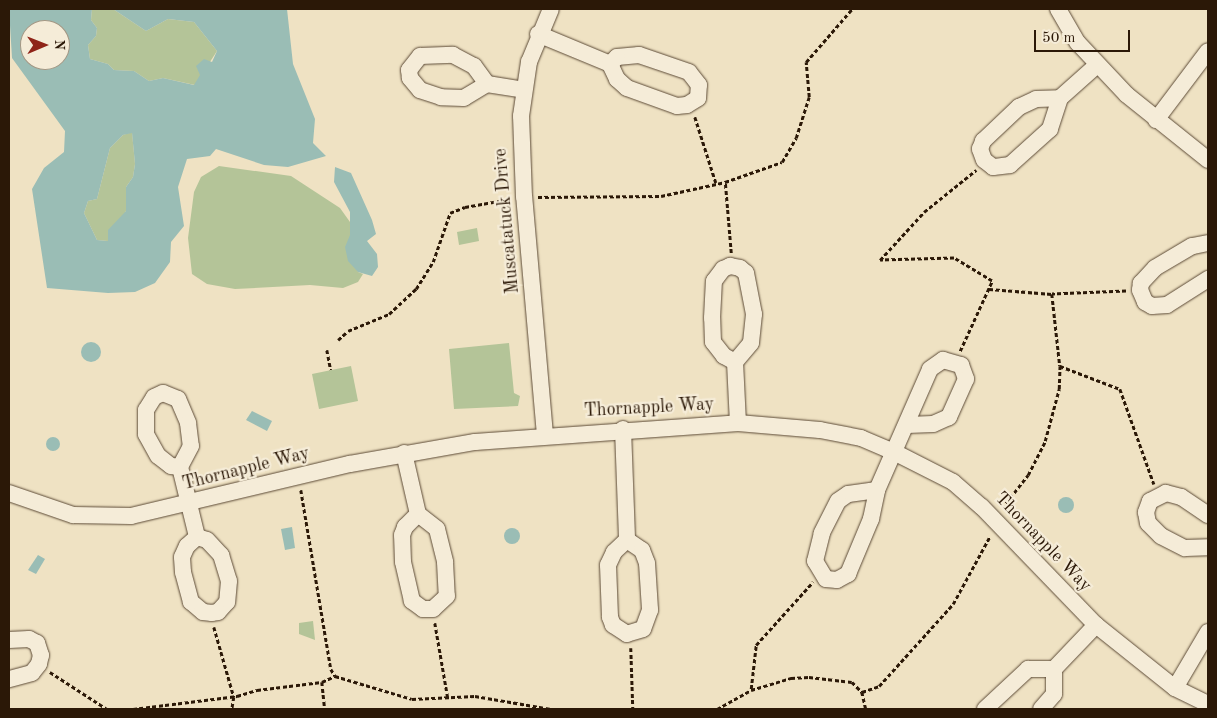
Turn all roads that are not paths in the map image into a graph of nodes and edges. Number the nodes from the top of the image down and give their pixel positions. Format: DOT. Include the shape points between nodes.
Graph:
graph roads {
  1 [pos="551,9"];
  2 [pos="1058,9"];
  3 [pos="538,34"];
  4 [pos="1208,51"];
  5 [pos="610,64"];
  6 [pos="1098,65"];
  7 [pos="487,84"];
  8 [pos="523,90"];
  9 [pos="1060,98"];
  10 [pos="1156,120"];
  11 [pos="1208,160"];
  12 [pos="1208,243"];
  13 [pos="1208,279"];
  14 [pos="734,362"];
  15 [pos="738,423"];
  16 [pos="907,425"];
  17 [pos="623,429"];
  18 [pos="545,435"];
  19 [pos="894,452"];
  20 [pos="404,454"];
  21 [pos="180,467"];
  22 [pos="878,490"];
  23 [pos="9,493"];
  24 [pos="187,503"];
  25 [pos="418,514"];
  26 [pos="1208,516"];
  27 [pos="197,537"];
  28 [pos="627,540"];
  29 [pos="1208,547"];
  30 [pos="1096,625"];
  31 [pos="1208,632"];
  32 [pos="9,640"];
  33 [pos="1054,669"];
  34 [pos="9,679"];
  35 [pos="1175,688"];
  36 [pos="1208,704"];
  37 [pos="985,709"];
  38 [pos="1041,709"];
  1 -- 3 [label="street, Muscatatuck Drive"];
  2 -- 6 [label="street" via="1078,43"];
  3 -- 5 [label="street"];
  3 -- 8 [label="street, Muscatatuck Drive"];
  4 -- 10 [label="street"];
  5 -- 5 [label="street" via="617,79 627,88 674,106 691,104 700,92 689,72 640,55 617,57"];
  6 -- 9 [label="street"];
  6 -- 10 [label="street"];
  7 -- 8 [label="street"];
  8 -- 18 [label="street, Muscatatuck Drive" via="520,142"];
  9 -- 9 [label="street" via="1036,99 1019,108 983,141 980,149 986,162 1000,168 1010,166 1050,128"];
  10 -- 11 [label="street"];
  12 -- 13 [label="street" via="1192,246 1155,268 1141,283 1140,290 1145,302 1152,306 1167,306"];
  14 -- 14 [label="street" via="748,350 754,328 750,281 740,268 732,267 723,269 714,282 712,318 713,342 724,356"];
  14 -- 15 [label="street"];
  15 -- 17 [label="street, Thornapple Way"];
  15 -- 19 [label="street, Thornapple Way" via="820,430 861,438"];
  16 -- 16 [label="street" via="933,424 949,417 966,379 966,371 956,362 943,360 930,369"];
  16 -- 19 [label="street"];
  17 -- 18 [label="street, Thornapple Way"];
  17 -- 28 [label="street"];
  18 -- 20 [label="street, Thornapple Way"];
  19 -- 22 [label="street"];
  19 -- 30 [label="street, Thornapple Way" via="952,482 995,520"];
  20 -- 24 [label="street, Thornapple Way"];
  20 -- 25 [label="street"];
  21 -- 24 [label="street"];
  22 -- 22 [label="street" via="871,519 848,574 831,580 820,574 815,561 818,547 838,501 848,494"];
  23 -- 24 [label="street, Thornapple Way" via="73,515 103,517 131,516"];
  24 -- 27 [label="street"];
  25 -- 25 [label="street" via="437,529 445,562 448,596 433,609 423,609 412,600 403,562 402,535"];
  26 -- 29 [label="street" via="1181,497 1158,495 1150,501 1146,512 1153,529 1185,548"];
  27 -- 27 [label="street" via="207,540 221,556 229,582 227,602 218,612 200,610 191,602 182,557 187,546"];
  28 -- 28 [label="street" via="642,550 649,591 649,619 639,633 631,634 622,633 613,625 608,581 608,565 614,552"];
  30 -- 33 [label="street"];
  30 -- 35 [label="street, Thornapple Way"];
  31 -- 35 [label="street"];
  32 -- 34 [label="street" via="23,638 37,644 40,649 40,664 32,673"];
  33 -- 37 [label="street" via="1028,669"];
  33 -- 38 [label="street" via="1054,694"];
  35 -- 36 [label="street, Thornapple Way"];
}
